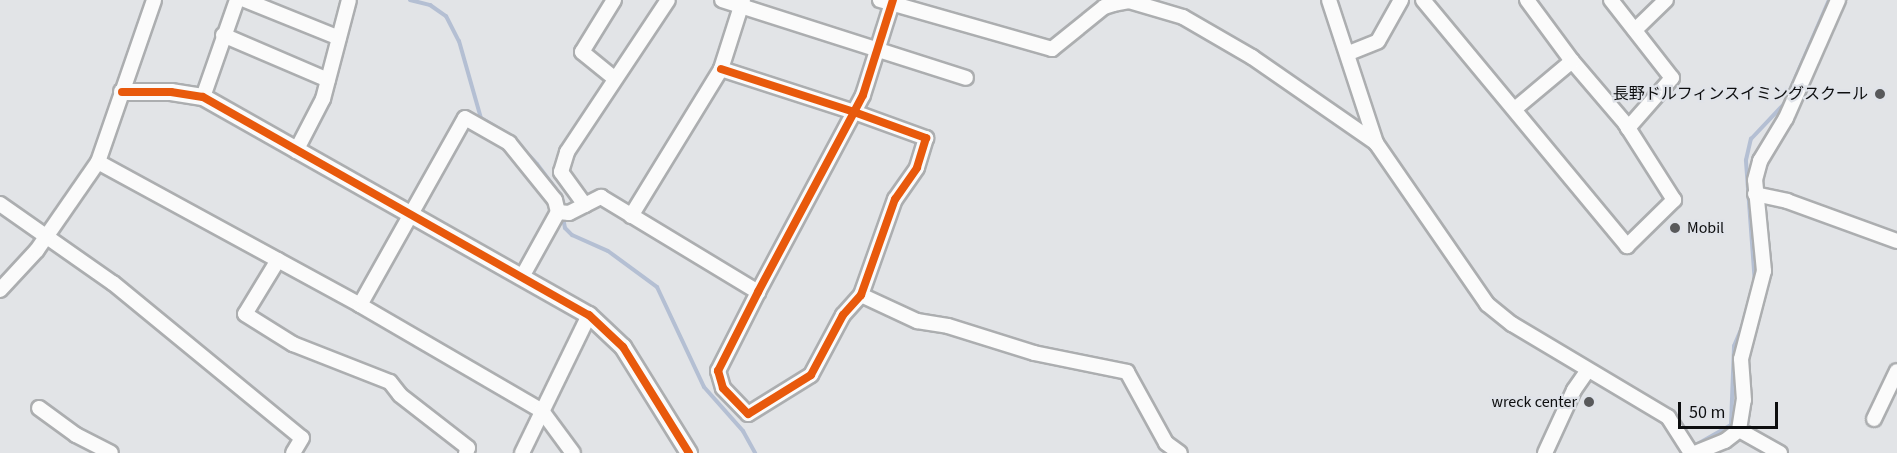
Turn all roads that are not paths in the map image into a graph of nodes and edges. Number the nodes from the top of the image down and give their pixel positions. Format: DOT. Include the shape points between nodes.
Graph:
graph roads {
  1 [pos="154,0"];
  2 [pos="237,0"];
  3 [pos="245,0"];
  4 [pos="348,0"];
  5 [pos="614,0"];
  6 [pos="668,0"];
  7 [pos="722,0"];
  8 [pos="1329,0"];
  9 [pos="1401,0"];
  10 [pos="1423,0"];
  11 [pos="1611,0"];
  12 [pos="1666,0"];
  13 [pos="1838,0"];
  14 [pos="888,1"];
  15 [pos="1532,2"];
  16 [pos="742,3"];
  17 [pos="1635,30"];
  18 [pos="224,35"];
  19 [pos="339,38"];
  20 [pos="878,49"];
  21 [pos="1349,53"];
  22 [pos="1572,61"];
  23 [pos="721,69"];
  24 [pos="614,78"];
  25 [pos="966,78"];
  26 [pos="328,80"];
  27 [pos="122,92"];
  28 [pos="203,98"];
  29 [pos="1516,108"];
  30 [pos="854,111"];
  31 [pos="1628,128"];
  32 [pos="1376,143"];
  33 [pos="296,151"];
  34 [pos="98,162"];
  35 [pos="1755,194"];
  36 [pos="0,204"];
  37 [pos="585,205"];
  38 [pos="564,212"];
  39 [pos="410,215"];
  40 [pos="631,216"];
  41 [pos="47,236"];
  42 [pos="1897,241"];
  43 [pos="278,260"];
  44 [pos="522,277"];
  45 [pos="0,290"];
  46 [pos="758,292"];
  47 [pos="861,295"];
  48 [pos="360,305"];
  49 [pos="589,315"];
  50 [pos="1588,370"];
  51 [pos="1897,371"];
  52 [pos="39,408"];
  53 [pos="542,411"];
  54 [pos="1874,419"];
  55 [pos="1739,430"];
  56 [pos="1690,449"];
  57 [pos="111,453"];
  58 [pos="293,453"];
  59 [pos="466,453"];
  60 [pos="522,453"];
  61 [pos="573,453"];
  62 [pos="689,453"];
  63 [pos="1180,453"];
  64 [pos="1545,453"];
  65 [pos="1780,453"];
  1 -- 27 [label="street"];
  2 -- 18 [label="street"];
  3 -- 19 [label="street"];
  4 -- 19 [label="street"];
  5 -- 24 [label="street" via="582,52"];
  6 -- 24 [label="street"];
  7 -- 16 [label="street"];
  8 -- 21 [label="street"];
  9 -- 21 [label="street" via="1378,41"];
  10 -- 29 [label="street"];
  11 -- 17 [label="street"];
  12 -- 17 [label="street"];
  13 -- 35 [label="street" via="1786,117 1760,161"];
  14 -- 20 [label="street"];
  14 -- 32 [label="street" via="1052,49 1104,7 1114,4 1129,1 1183,16 1252,57"];
  15 -- 22 [label="street"];
  16 -- 20 [label="street"];
  16 -- 23 [label="street"];
  17 -- 31 [label="street" via="1672,78"];
  18 -- 26 [label="street"];
  18 -- 28 [label="street"];
  19 -- 26 [label="street"];
  20 -- 25 [label="street"];
  20 -- 30 [label="street"];
  21 -- 32 [label="street"];
  22 -- 29 [label="street"];
  22 -- 31 [label="street"];
  23 -- 30 [label="street"];
  23 -- 40 [label="street"];
  24 -- 37 [label="street" via="567,152 561,172"];
  26 -- 33 [label="street" via="323,99"];
  27 -- 28 [label="street" via="171,92"];
  27 -- 34 [label="street"];
  28 -- 33 [label="street"];
  29 -- 31 [label="street" via="1627,246 1674,200 1660,172"];
  30 -- 46 [label="street"];
  30 -- 47 [label="street" via="926,138 918,168 895,199"];
  32 -- 50 [label="street" via="1487,304"];
  33 -- 39 [label="street"];
  34 -- 41 [label="street"];
  34 -- 43 [label="street"];
  35 -- 42 [label="street" via="1787,201"];
  35 -- 55 [label="street" via="1764,271 1741,359 1744,400"];
  36 -- 41 [label="street"];
  37 -- 38 [label="street"];
  37 -- 40 [label="street" via="601,197"];
  38 -- 39 [label="street" via="509,143 465,118"];
  38 -- 44 [label="street"];
  39 -- 44 [label="street"];
  39 -- 48 [label="street"];
  40 -- 46 [label="street"];
  41 -- 45 [label="street"];
  41 -- 58 [label="street" via="113,283 302,438"];
  43 -- 48 [label="street"];
  43 -- 59 [label="street" via="245,314 292,344 390,382 400,395 468,448"];
  44 -- 49 [label="street"];
  46 -- 47 [label="street" via="718,371 723,388 748,414 811,375 843,315"];
  47 -- 63 [label="street" via="917,321 948,326 1034,353 1127,372 1166,443"];
  48 -- 53 [label="street"];
  49 -- 53 [label="street"];
  49 -- 62 [label="street" via="622,347"];
  50 -- 56 [label="street" via="1668,417"];
  50 -- 64 [label="street" via="1574,390"];
  51 -- 54 [label="street"];
  52 -- 57 [label="street" via="61,426"];
  53 -- 60 [label="street"];
  53 -- 61 [label="street"];
  55 -- 56 [label="street" via="1725,441"];
  55 -- 65 [label="street"];
}
